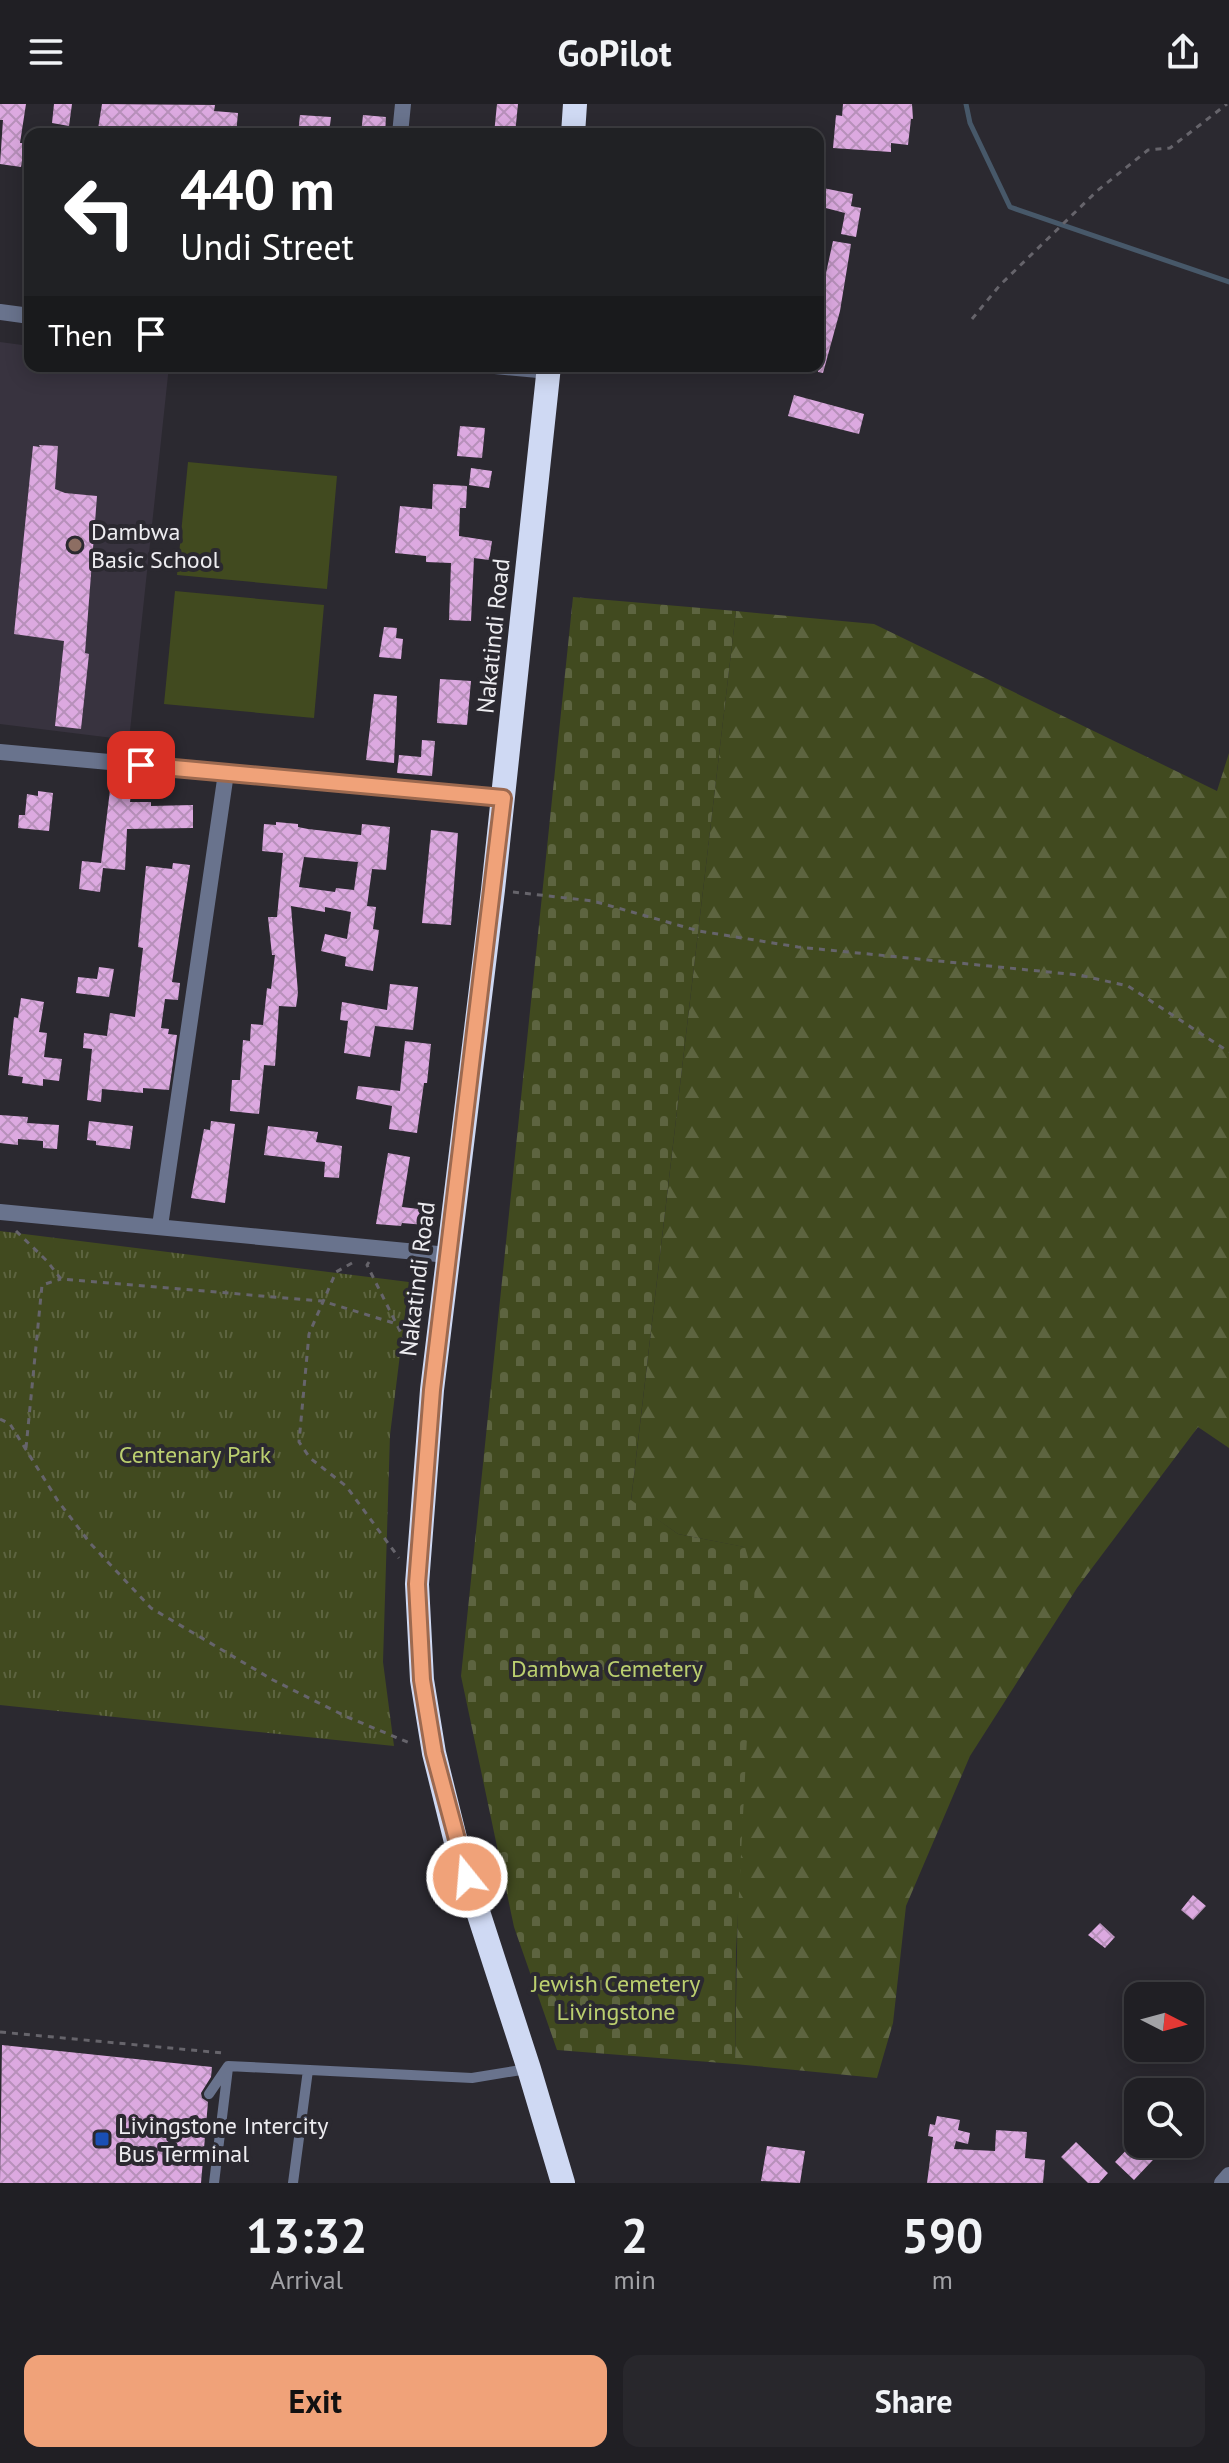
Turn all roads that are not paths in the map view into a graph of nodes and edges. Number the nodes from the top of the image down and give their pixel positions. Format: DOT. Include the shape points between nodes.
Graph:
graph roads {
  1 [pos="403,104"];
  2 [pos="575,104"];
  3 [pos="401,128"];
  4 [pos="573,128"];
  5 [pos="0,312"];
  6 [pos="24,315"];
  7 [pos="549,372"];
  8 [pos="0,752"];
  9 [pos="226,773"];
  10 [pos="503,798"];
  11 [pos="4,1217"];
  12 [pos="160,1226"];
  13 [pos="448,1255"];
  14 [pos="228,2066"];
  15 [pos="529,2069"];
  16 [pos="308,2070"];
  17 [pos="209,2094"];
  18 [pos="1229,2175"];
  19 [pos="214,2183"];
  20 [pos="293,2183"];
  21 [pos="563,2183"];
  22 [pos="1222,2183"];
  1 -- 3 [label="street"];
  2 -- 4 [label="highway"];
  5 -- 6 [label="street"];
  7 -- 10 [label="highway, Nakatindi Road"];
  8 -- 9 [label="street"];
  9 -- 10 [label="street"];
  9 -- 12 [label="street"];
  10 -- 13 [label="highway, Nakatindi Road"];
  11 -- 12 [label="street"];
  12 -- 13 [label="street"];
  13 -- 15 [label="highway, Nakatindi Road" via="417,1584 422,1680 458,1850"];
  14 -- 16 [label="lane"];
  14 -- 17 [label="lane"];
  14 -- 19 [label="lane"];
  15 -- 16 [label="lane" via="472,2078"];
  15 -- 21 [label="highway, Nakatindi Road"];
  16 -- 20 [label="lane"];
  18 -- 22 [label="street"];
}
